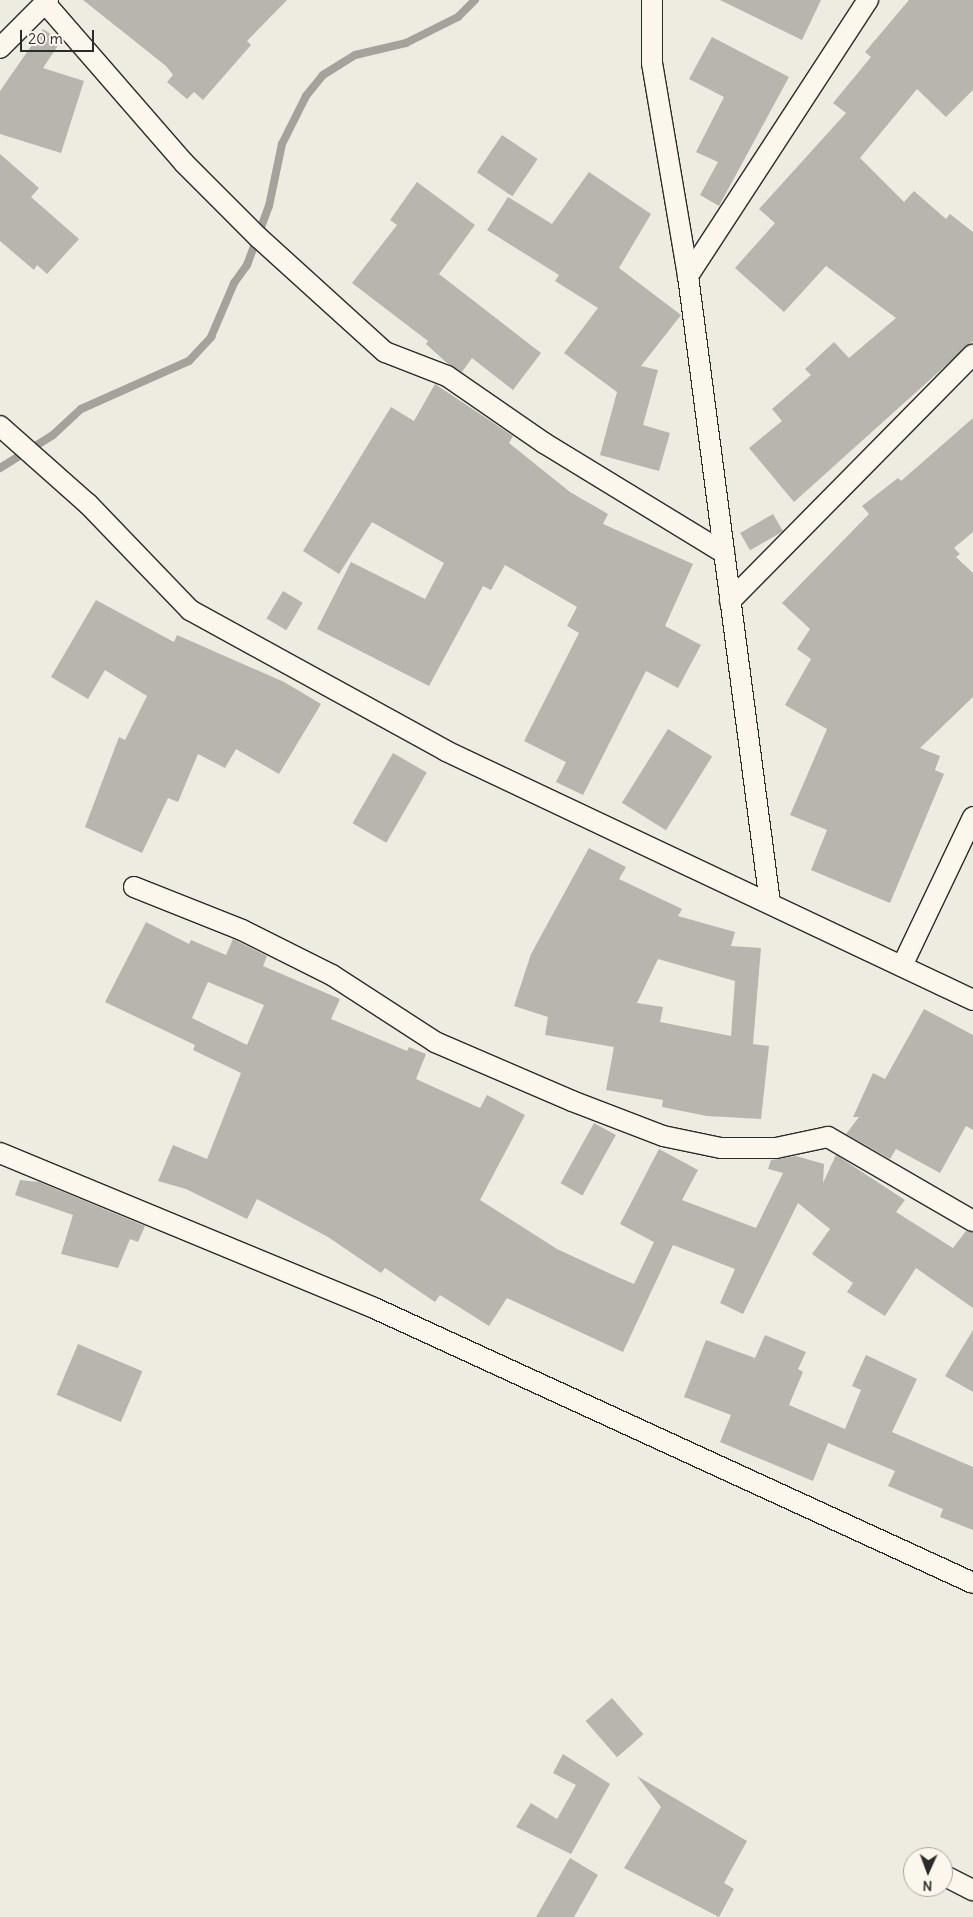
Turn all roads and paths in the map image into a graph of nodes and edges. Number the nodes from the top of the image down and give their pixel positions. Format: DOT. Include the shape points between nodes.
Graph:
graph roads {
  1 [pos="652,0"];
  2 [pos="868,0"];
  3 [pos="47,2"];
  4 [pos="0,48"];
  5 [pos="688,276"];
  6 [pos="973,355"];
  7 [pos="0,426"];
  8 [pos="724,553"];
  9 [pos="730,600"];
  10 [pos="973,817"];
  11 [pos="134,887"];
  12 [pos="770,903"];
  13 [pos="902,966"];
  14 [pos="973,1000"];
  15 [pos="0,1153"];
  16 [pos="973,1221"];
  17 [pos="973,1583"];
  18 [pos="953,1880"];
  19 [pos="973,1890"];
  1 -- 5 [label="street" via="652,63"];
  2 -- 5 [label="street"];
  3 -- 4 [label="street"];
  3 -- 8 [label="street" via="184,163 271,250 385,352 447,376 544,443"];
  5 -- 8 [label="street"];
  6 -- 9 [label="street"];
  7 -- 12 [label="street" via="88,504 190,610 446,751"];
  8 -- 9 [label="street"];
  9 -- 12 [label="street"];
  10 -- 13 [label="street"];
  11 -- 16 [label="street" via="242,930 332,975 435,1042 572,1101 663,1136 721,1148 776,1148 828,1136"];
  12 -- 13 [label="street"];
  13 -- 14 [label="street"];
  15 -- 17 [label="street" via="372,1307"];
  18 -- 19 [label="street"];
}
